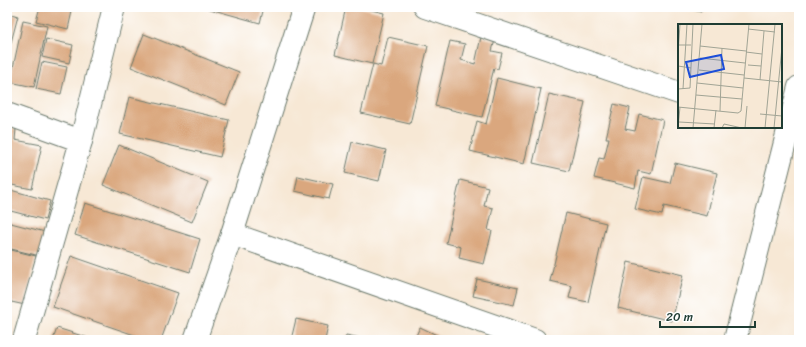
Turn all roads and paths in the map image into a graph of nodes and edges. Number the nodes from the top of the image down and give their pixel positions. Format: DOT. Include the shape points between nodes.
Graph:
graph roads {
  1 [pos="114,7"];
  2 [pos="304,7"];
  3 [pos="425,7"];
  4 [pos="799,87"];
  5 [pos="678,93"];
  6 [pos="7,114"];
  7 [pos="789,130"];
  8 [pos="81,141"];
  9 [pos="232,234"];
  10 [pos="24,340"];
  11 [pos="195,340"];
  12 [pos="535,340"];
  13 [pos="735,340"];
  1 -- 8 [label="street"];
  2 -- 9 [label="street"];
  3 -- 5 [label="street"];
  4 -- 7 [label="street"];
  6 -- 8 [label="street"];
  7 -- 13 [label="street"];
  8 -- 10 [label="street"];
  9 -- 11 [label="street"];
  9 -- 12 [label="street"];
}
